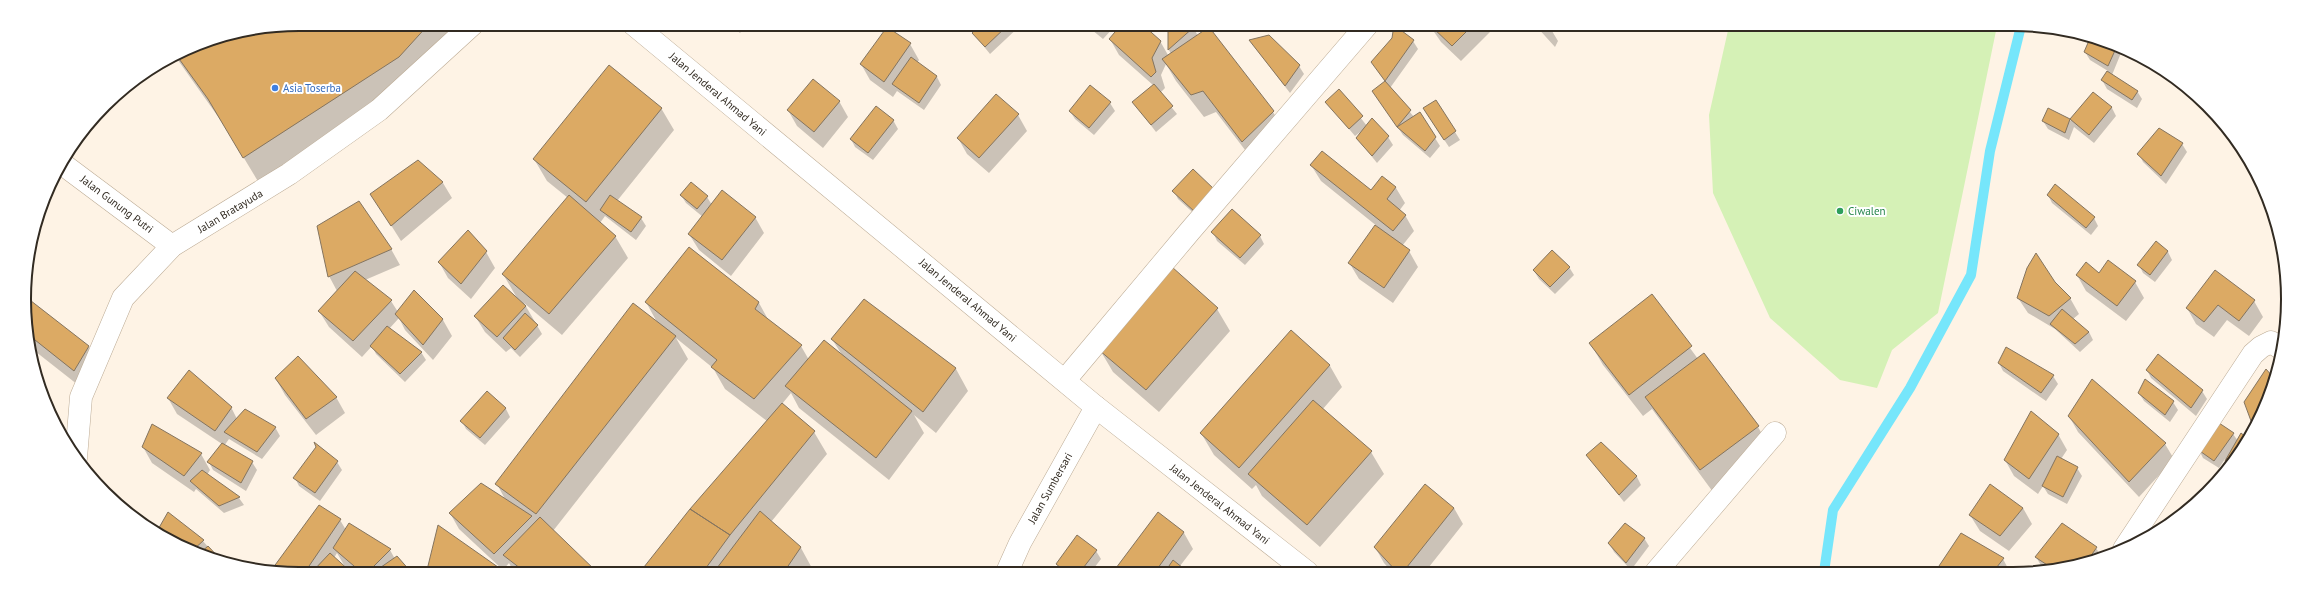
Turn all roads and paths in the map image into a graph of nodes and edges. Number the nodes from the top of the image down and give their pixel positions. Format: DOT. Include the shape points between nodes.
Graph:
graph roads {
  1 [pos="465,31"];
  2 [pos="642,31"];
  3 [pos="1363,31"];
  4 [pos="66,167"];
  5 [pos="172,246"];
  6 [pos="2277,346"];
  7 [pos="1065,380"];
  8 [pos="1096,407"];
  9 [pos="1775,433"];
  10 [pos="77,449"];
  11 [pos="2130,540"];
  12 [pos="1009,567"];
  13 [pos="1301,567"];
  14 [pos="1660,567"];
  1 -- 5 [label="street, Jalan Bratayuda" via="379,110 289,174"];
  2 -- 7 [label="street, Jalan Jenderal Ahmad Yani"];
  3 -- 7 [label="street"];
  4 -- 5 [label="street, Jalan Gunung Putri"];
  5 -- 10 [label="street, Jalan Bratayuda" via="123,298 80,397"];
  6 -- 11 [label="street" via="2271,342 2253,354"];
  7 -- 8 [label="street, Jalan Jenderal Ahmad Yani"];
  8 -- 12 [label="street, Jalan Sumbersari"];
  8 -- 13 [label="street, Jalan Jenderal Ahmad Yani"];
  9 -- 14 [label="street"];
}
